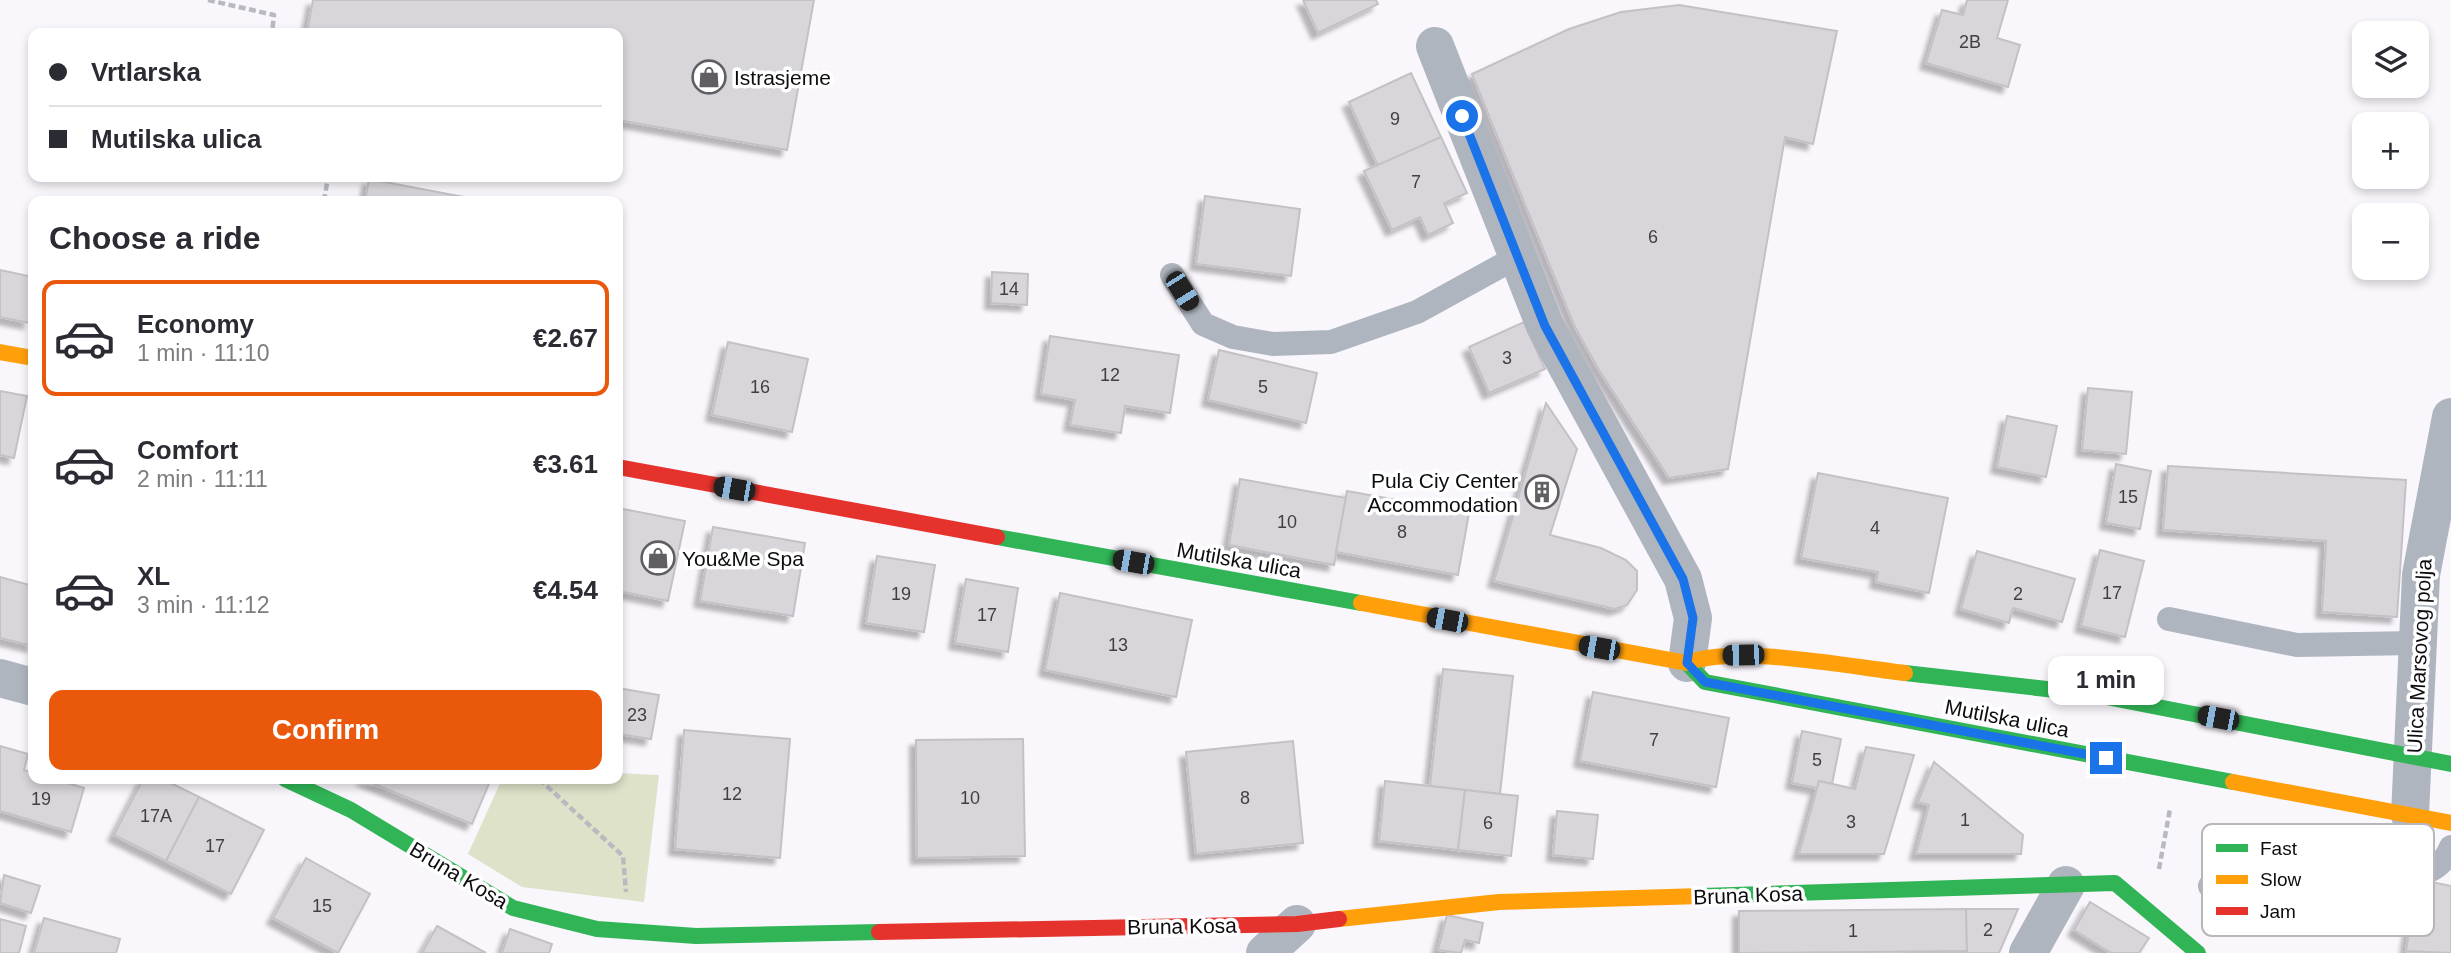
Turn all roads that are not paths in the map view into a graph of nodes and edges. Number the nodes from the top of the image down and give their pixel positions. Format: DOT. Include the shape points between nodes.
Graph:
graph roads {
  1 [pos="1435,46"];
  2 [pos="1517,257"];
  3 [pos="1172,275"];
  4 [pos="0,352"];
  5 [pos="28,357"];
  6 [pos="2451,416"];
  7 [pos="2447,457"];
  8 [pos="623,468"];
  9 [pos="2169,619"];
  10 [pos="2416,643"];
  11 [pos="1687,663"];
  12 [pos="0,678"];
  13 [pos="28,686"];
  14 [pos="2414,756"];
  15 [pos="2451,764"];
  16 [pos="296,784"];
  17 [pos="2410,815"];
  18 [pos="2451,823"];
  19 [pos="2451,847"];
  20 [pos="2434,870"];
  21 [pos="2066,885"];
  22 [pos="1297,924"];
  23 [pos="1265,953"];
  24 [pos="2028,953"];
  25 [pos="2198,953"];
  1 -- 2 [label="street"];
  2 -- 3 [label="lane" via="1417,312 1331,342 1273,344 1233,337 1203,324"];
  2 -- 11 [label="street" via="1545,326 1683,579 1693,618"];
  4 -- 5 [label="main road"];
  6 -- 7 [label="street, Ulica Marsovog polja"];
  7 -- 10 [label="street, Ulica Marsovog polja" via="2421,575"];
  8 -- 11 [label="main road, Mutilska ulica"];
  9 -- 10 [label="lane" via="2297,645"];
  10 -- 14 [label="street, Ulica Marsovog polja"];
  11 -- 14 [label="main road, Mutilska ulica" via="1702,657 1743,655 2078,692"];
  11 -- 17 [label="main road, Mutilska ulica" via="1705,682"];
  12 -- 13 [label="street"];
  14 -- 15 [label="main road, Mutilska ulica"];
  14 -- 17 [label="street, Ulica Marsovog polja"];
  16 -- 22 [label="main road, Bruna Kosa" via="351,810 513,908 597,929 696,936"];
  17 -- 18 [label="main road, Mutilska ulica"];
  19 -- 20 [label="lane"];
  21 -- 22 [label="main road, Bruna Kosa" via="1499,902"];
  21 -- 24 [label="street"];
  21 -- 25 [label="main road, Bruna Kosa" via="2115,883"];
  22 -- 23 [label="street"];
}
